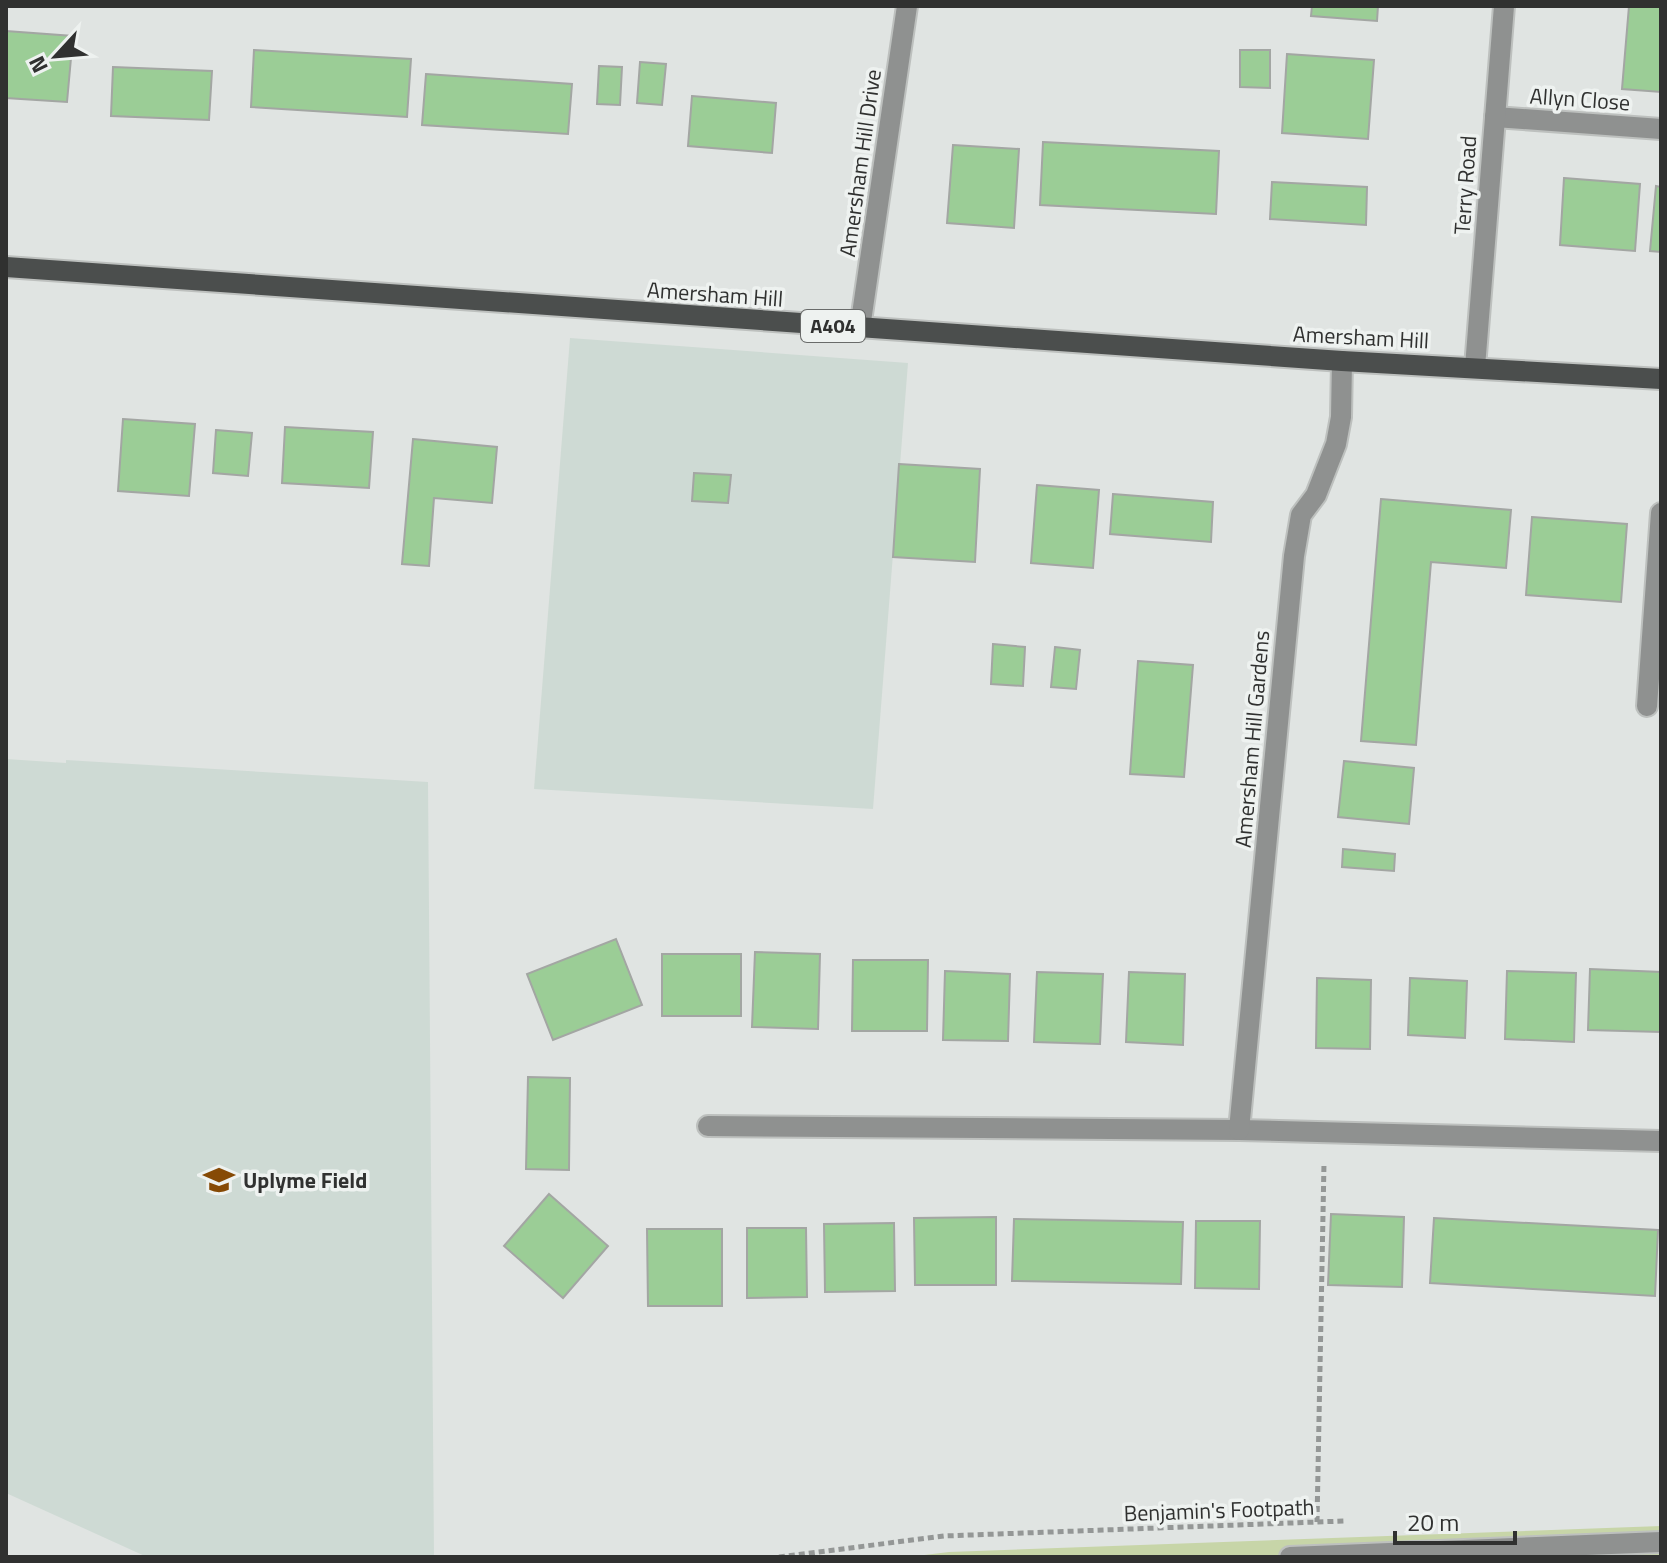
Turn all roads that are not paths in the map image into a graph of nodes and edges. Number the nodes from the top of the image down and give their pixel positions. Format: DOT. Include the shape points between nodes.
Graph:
graph roads {
  1 [pos="907,6"];
  2 [pos="1504,6"];
  3 [pos="1495,117"];
  4 [pos="1661,129"];
  5 [pos="6,267"];
  6 [pos="860,328"];
  7 [pos="1342,361"];
  8 [pos="1475,367"];
  9 [pos="1661,379"];
  10 [pos="1661,513"];
  11 [pos="1647,706"];
  12 [pos="708,1126"];
  13 [pos="1239,1130"];
  14 [pos="1661,1141"];
  15 [pos="1661,1542"];
  16 [pos="1290,1557"];
  1 -- 6 [label="street, Amersham Hill Drive"];
  2 -- 3 [label="street, Terry Road"];
  3 -- 4 [label="street, Allyn Close"];
  3 -- 8 [label="street, Terry Road"];
  5 -- 6 [label="main road, Amersham Hill / A404"];
  6 -- 7 [label="main road, Amersham Hill / A404"];
  7 -- 8 [label="main road, Amersham Hill / A404"];
  7 -- 13 [label="street, Amersham Hill Gardens" via="1336,444 1316,495 1301,515 1294,556"];
  8 -- 9 [label="main road, Amersham Hill / A404"];
  10 -- 11 [label="street"];
  12 -- 13 [label="street"];
  13 -- 14 [label="street"];
  15 -- 16 [label="street"];
}
